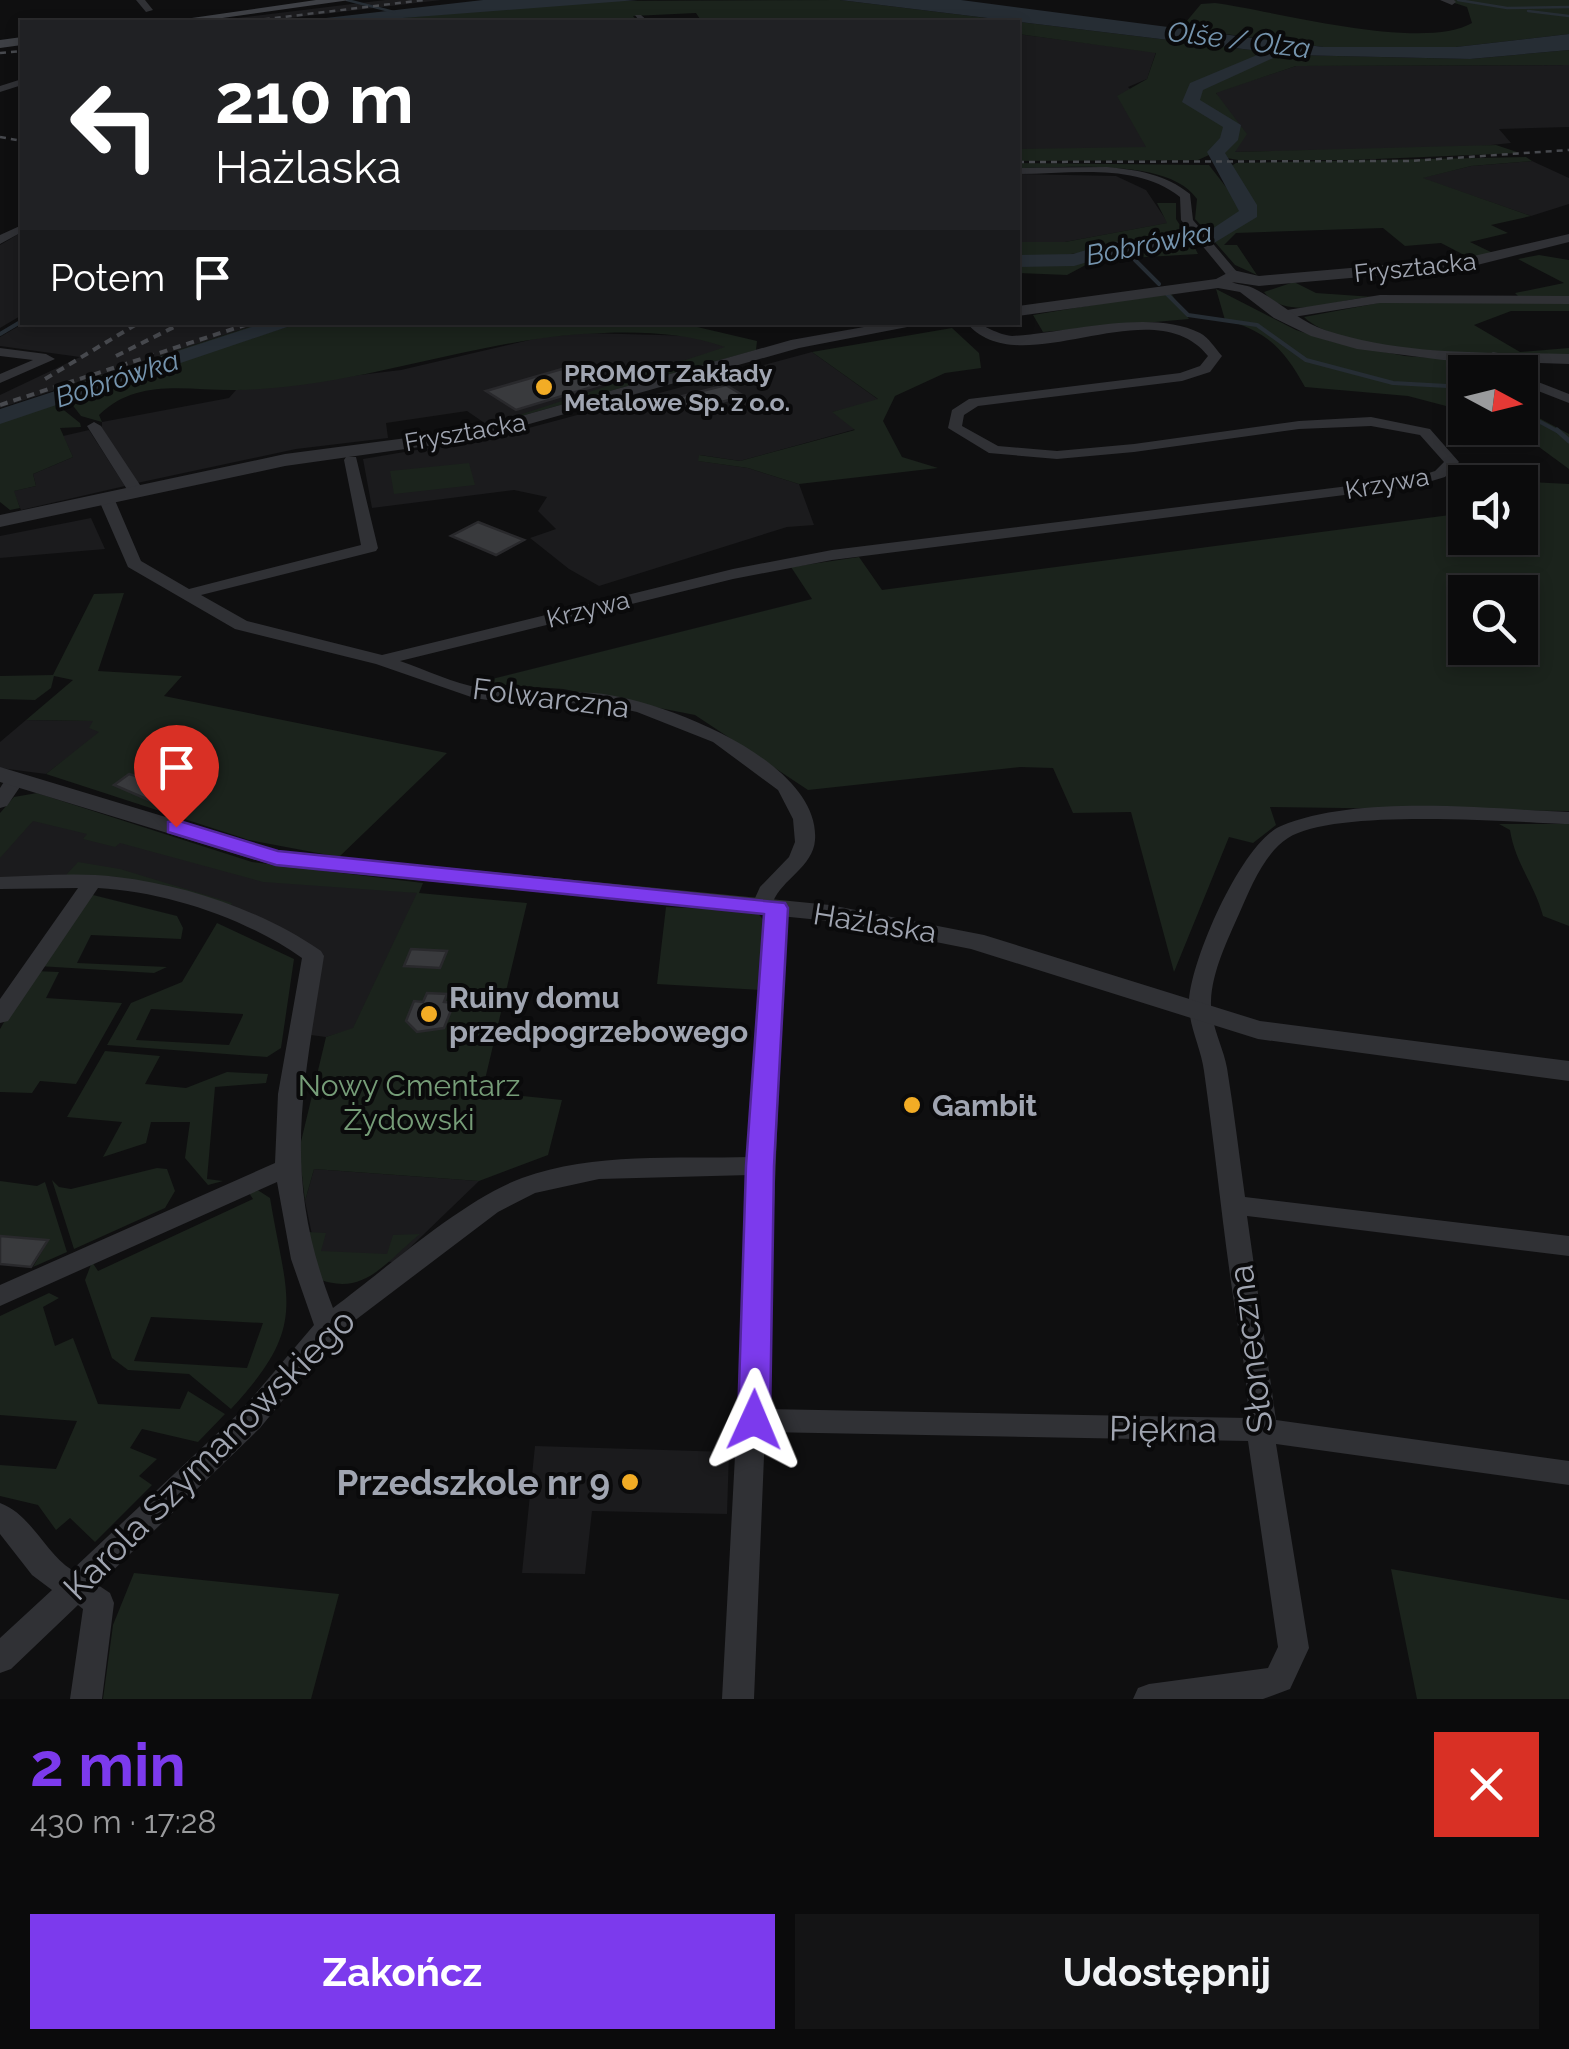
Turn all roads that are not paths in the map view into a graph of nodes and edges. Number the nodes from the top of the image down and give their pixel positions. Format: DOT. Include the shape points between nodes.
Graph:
graph roads {
  1 [pos="140,0"];
  2 [pos="340,0"];
  3 [pos="149,10"];
  4 [pos="185,20"];
  5 [pos="1020,170"];
  6 [pos="1569,238"];
  7 [pos="1227,279"];
  8 [pos="1252,285"];
  9 [pos="1569,300"];
  10 [pos="1020,311"];
  11 [pos="1282,315"];
  12 [pos="905,325"];
  13 [pos="976,325"];
  14 [pos="0,352"];
  15 [pos="1482,355"];
  16 [pos="1538,358"];
  17 [pos="1569,359"];
  18 [pos="0,379"];
  19 [pos="1538,386"];
  20 [pos="1569,399"];
  21 [pos="94,426"];
  22 [pos="350,460"];
  23 [pos="136,492"];
  24 [pos="106,498"];
  25 [pos="0,521"];
  26 [pos="188,594"];
  27 [pos="382,660"];
  28 [pos="8,776"];
  29 [pos="0,802"];
  30 [pos="1569,818"];
  31 [pos="92,882"];
  32 [pos="0,883"];
  33 [pos="768,908"];
  34 [pos="0,1016"];
  35 [pos="1204,1016"];
  36 [pos="1569,1071"];
  37 [pos="760,1166"];
  38 [pos="288,1167"];
  39 [pos="1232,1205"];
  40 [pos="1569,1246"];
  41 [pos="0,1296"];
  42 [pos="328,1327"];
  43 [pos="754,1420"];
  44 [pos="1262,1430"];
  45 [pos="1569,1474"];
  46 [pos="0,1516"];
  47 [pos="80,1586"];
  48 [pos="0,1659"];
  49 [pos="86,1699"];
  50 [pos="738,1699"];
  51 [pos="1149,1699"];
  1 -- 3 [label="street"];
  2 -- 4 [label="main road"];
  5 -- 7 [label="street" via="1116,171 1168,182 1186,196 1186,216"];
  6 -- 8 [label="street, Frysztacka" via="1465,262"];
  7 -- 8 [label="street"];
  7 -- 10 [label="street"];
  8 -- 11 [label="street"];
  9 -- 11 [label="street" via="1380,299"];
  11 -- 15 [label="street" via="1378,346"];
  12 -- 23 [label="street, Frysztacka" via="797,342 476,434 285,460"];
  13 -- 27 [label="street, Krzywa" via="1004,339 1157,327 1196,337 1215,356 1205,370 1182,377 974,402 957,413 955,428 991,450 1034,456 1366,420 1429,435 1452,462 1415,482 790,562"];
  14 -- 18 [label="street" via="48,359"];
  16 -- 17 [label="street"];
  19 -- 20 [label="street"];
  21 -- 23 [label="street"];
  22 -- 26 [label="street" via="370,548"];
  23 -- 24 [label="street, Frysztacka"];
  24 -- 25 [label="street, Frysztacka"];
  24 -- 26 [label="street, Folwarczna" via="127,557"];
  26 -- 27 [label="street, Folwarczna" via="241,625"];
  27 -- 33 [label="street, Folwarczna" via="474,693 596,698 642,708 720,738 786,787 803,819 805,842 767,892"];
  28 -- 29 [label="street"];
  28 -- 33 [label="street, Hażlaska" via="276,858"];
  30 -- 35 [label="street" via="1366,816 1282,832 1259,856 1217,946 1199,1002"];
  31 -- 32 [label="street"];
  31 -- 34 [label="street"];
  31 -- 38 [label="street" via="121,883 234,916 314,956 291,1100"];
  33 -- 35 [label="street, Hażlaska" via="975,941"];
  33 -- 37 [label="street"];
  35 -- 36 [label="street, Hażlaska" via="1344,1044"];
  35 -- 39 [label="street, Słoneczna"];
  37 -- 42 [label="street, Karola Szymanowskiego" via="629,1167 528,1186 450,1231"];
  37 -- 43 [label="street"];
  38 -- 41 [label="street"];
  38 -- 42 [label="street" via="310,1288"];
  39 -- 40 [label="street"];
  39 -- 44 [label="street, Słoneczna"];
  42 -- 47 [label="street, Karola Szymanowskiego" via="250,1420"];
  43 -- 44 [label="street, Piękna"];
  43 -- 50 [label="street"];
  44 -- 45 [label="street, Piękna"];
  44 -- 51 [label="street, Słoneczna" via="1294,1648 1278,1679"];
  46 -- 47 [label="street" via="18,1529 48,1571"];
  47 -- 48 [label="street, Karola Szymanowskiego"];
  47 -- 49 [label="street" via="99,1603"];
}
